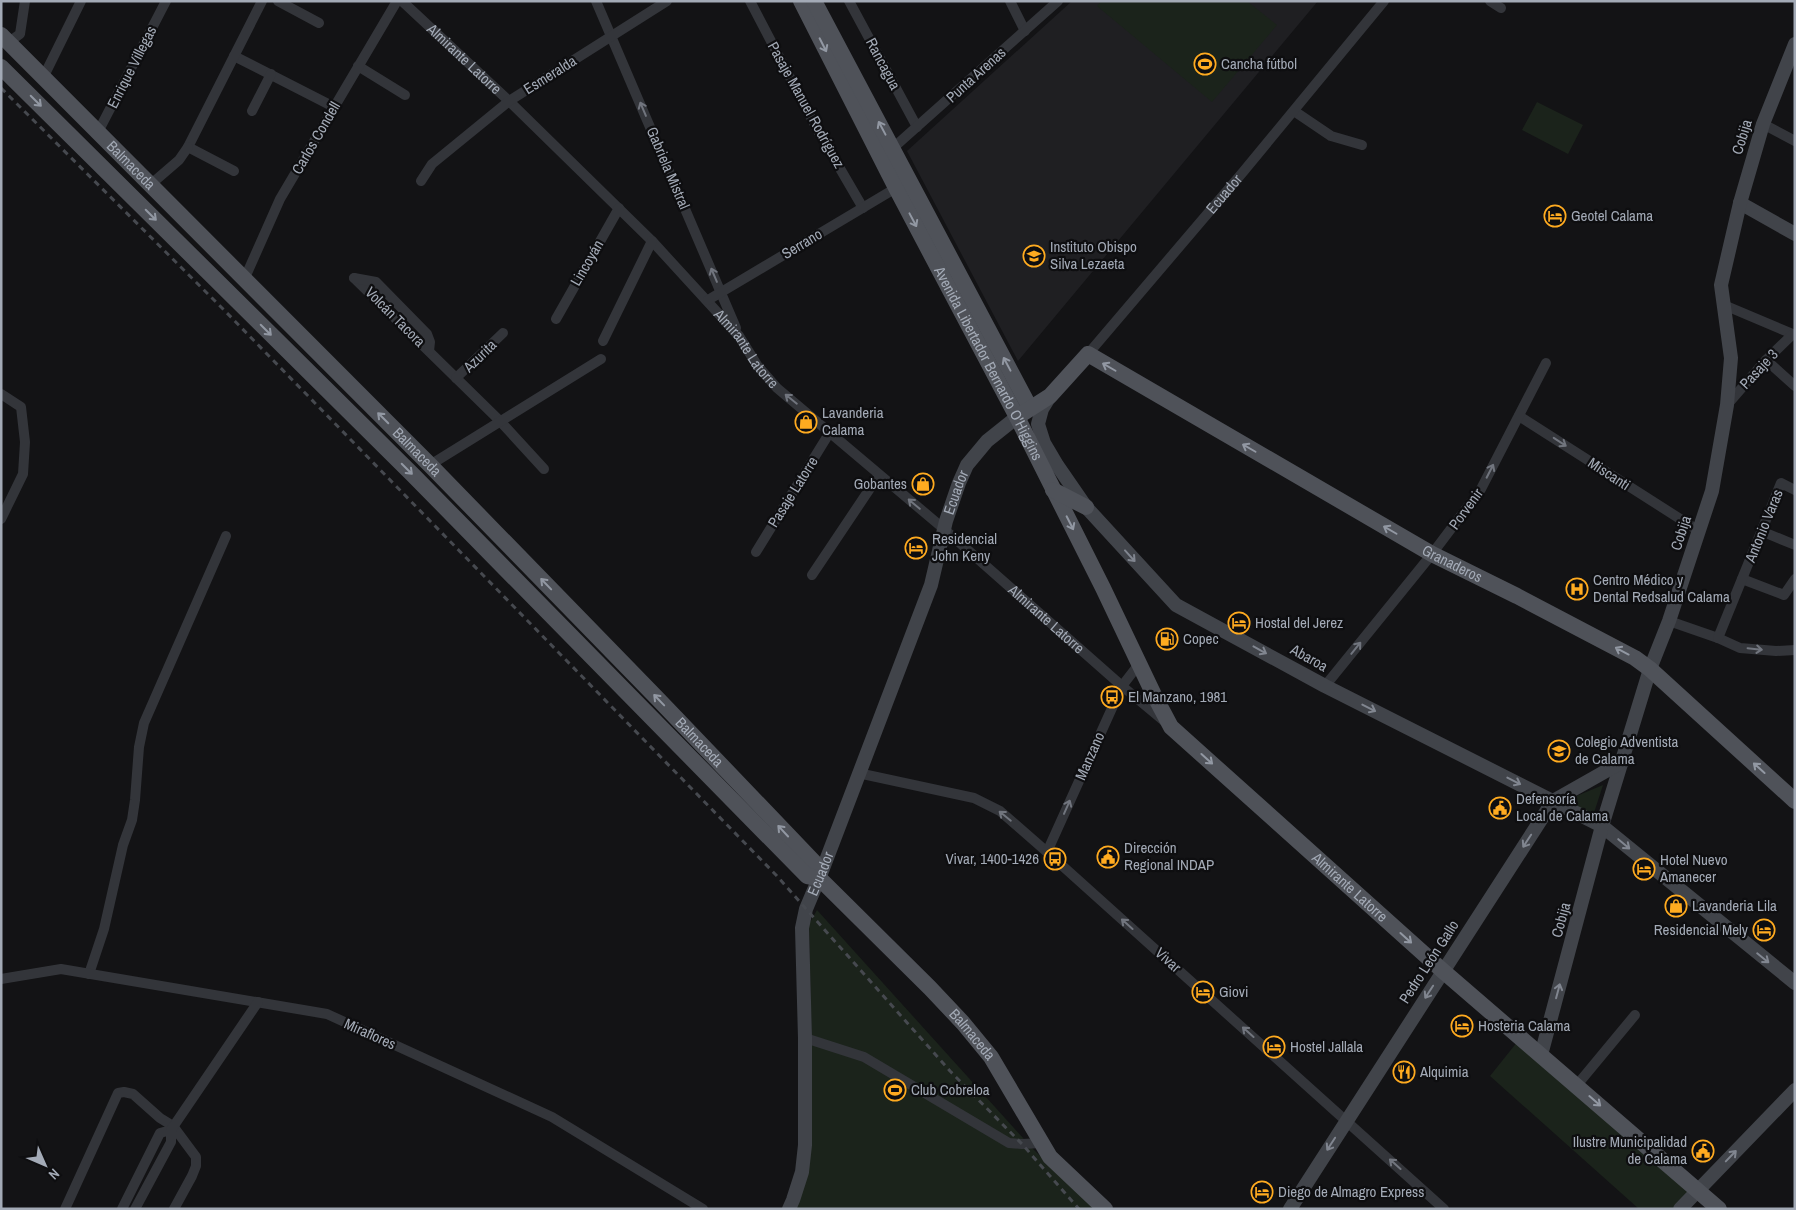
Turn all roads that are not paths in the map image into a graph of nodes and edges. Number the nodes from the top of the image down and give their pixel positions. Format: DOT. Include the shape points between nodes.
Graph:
graph roads {
  1 [pos="25,1"];
  2 [pos="81,1"];
  3 [pos="166,1"];
  4 [pos="262,1"];
  5 [pos="278,1"];
  6 [pos="397,1"];
  7 [pos="402,1"];
  8 [pos="596,1"];
  9 [pos="667,1"];
  10 [pos="750,1"];
  11 [pos="800,1"];
  12 [pos="814,1"];
  13 [pos="849,1"];
  14 [pos="1010,1"];
  15 [pos="1058,1"];
  16 [pos="1384,1"];
  17 [pos="1490,1"];
  18 [pos="1501,8"];
  19 [pos="319,23"];
  20 [pos="1026,31"];
  21 [pos="612,37"];
  22 [pos="5,39"];
  23 [pos="1794,45"];
  24 [pos="234,56"];
  25 [pos="358,66"];
  26 [pos="1,67"];
  27 [pos="271,74"];
  28 [pos="43,78"];
  29 [pos="405,95"];
  30 [pos="509,101"];
  31 [pos="334,107"];
  32 [pos="252,111"];
  33 [pos="1294,111"];
  34 [pos="1763,124"];
  35 [pos="917,127"];
  36 [pos="98,132"];
  37 [pos="1795,141"];
  38 [pos="1362,145"];
  39 [pos="188,147"];
  40 [pos="893,148"];
  41 [pos="234,171"];
  42 [pos="421,181"];
  43 [pos="150,185"];
  44 [pos="896,188"];
  45 [pos="1740,203"];
  46 [pos="619,208"];
  47 [pos="863,208"];
  48 [pos="1795,234"];
  49 [pos="652,241"];
  50 [pos="244,280"];
  51 [pos="721,292"];
  52 [pos="708,300"];
  53 [pos="1724,305"];
  54 [pos="556,319"];
  55 [pos="503,333"];
  56 [pos="1794,335"];
  57 [pos="739,336"];
  58 [pos="603,341"];
  59 [pos="429,351"];
  60 [pos="1088,354"];
  61 [pos="601,359"];
  62 [pos="1766,360"];
  63 [pos="1546,363"];
  64 [pos="456,378"];
  65 [pos="1795,386"];
  66 [pos="1,394"];
  67 [pos="1050,396"];
  68 [pos="1727,405"];
  69 [pos="1023,412"];
  70 [pos="1519,416"];
  71 [pos="500,421"];
  72 [pos="830,432"];
  73 [pos="430,465"];
  74 [pos="544,469"];
  75 [pos="879,475"];
  76 [pos="1053,490"];
  77 [pos="1795,490"];
  78 [pos="1086,507"];
  79 [pos="1,519"];
  80 [pos="944,529"];
  81 [pos="1699,531"];
  82 [pos="1761,531"];
  83 [pos="226,536"];
  84 [pos="1795,545"];
  85 [pos="756,552"];
  86 [pos="1432,554"];
  87 [pos="812,575"];
  88 [pos="1742,579"];
  89 [pos="1795,579"];
  90 [pos="1669,620"];
  91 [pos="1718,638"];
  92 [pos="1795,650"];
  93 [pos="1139,664"];
  94 [pos="1650,669"];
  95 [pos="1122,686"];
  96 [pos="1325,686"];
  97 [pos="1171,726"];
  98 [pos="1622,762"];
  99 [pos="858,773"];
  100 [pos="1553,800"];
  101 [pos="1795,801"];
  102 [pos="1602,826"];
  103 [pos="1047,852"];
  104 [pos="819,878"];
  105 [pos="1442,971"];
  106 [pos="89,974"];
  107 [pos="1,979"];
  108 [pos="1795,983"];
  109 [pos="258,1002"];
  110 [pos="1634,1015"];
  111 [pos="805,1038"];
  112 [pos="1541,1055"];
  113 [pos="1577,1085"];
  114 [pos="1795,1090"];
  115 [pos="1346,1120"];
  116 [pos="172,1128"];
  117 [pos="1042,1143"];
  118 [pos="1697,1191"];
  119 [pos="66,1209"];
  120 [pos="122,1209"];
  121 [pos="135,1209"];
  122 [pos="174,1209"];
  123 [pos="703,1209"];
  124 [pos="789,1209"];
  125 [pos="1105,1209"];
  126 [pos="1290,1209"];
  127 [pos="1444,1209"];
  128 [pos="1680,1209"];
  129 [pos="1719,1209"];
  1 -- 22 [label="street" via="20,34"];
  2 -- 28 [label="street"];
  3 -- 36 [label="street, Enrique Villegas"];
  4 -- 24 [label="street"];
  5 -- 19 [label="street"];
  6 -- 25 [label="street, Carlos Condell"];
  7 -- 30 [label="street, Almirante Latorre"];
  8 -- 21 [label="street, Gabriela Mistral"];
  9 -- 21 [label="street, Esmeralda"];
  10 -- 47 [label="street, Pasaje Manuel Rodríguez" via="817,129"];
  11 -- 44 [label="main road, Avenida Libertador Bernardo O'Higgins, one-way"];
  40 -- 12 [label="main road, Avenida Libertador Bernardo O'Higgins, one-way"];
  13 -- 35 [label="street, Rancagua"];
  14 -- 20 [label="street"];
  15 -- 20 [label="street, Punta Arenas"];
  16 -- 33 [label="street, Ecuador"];
  17 -- 18 [label="street"];
  20 -- 35 [label="street, Punta Arenas"];
  21 -- 30 [label="street, Esmeralda"];
  51 -- 21 [label="street, Gabriela Mistral, one-way"];
  22 -- 28 [label="main road, Balmaceda"];
  23 -- 34 [label="street, Cobija"];
  24 -- 27 [label="street"];
  24 -- 39 [label="street"];
  25 -- 29 [label="street"];
  25 -- 31 [label="street, Carlos Condell"];
  26 -- 104 [label="main road, Balmaceda, one-way" via="413,475 807,876"];
  27 -- 31 [label="street"];
  27 -- 32 [label="street"];
  28 -- 36 [label="main road, Balmaceda"];
  30 -- 42 [label="street, Esmeralda" via="432,164"];
  30 -- 46 [label="street, Almirante Latorre"];
  31 -- 50 [label="street, Carlos Condell" via="280,199"];
  33 -- 38 [label="street" via="1331,136"];
  33 -- 60 [label="street, Ecuador"];
  34 -- 37 [label="street"];
  34 -- 45 [label="street, Cobija"];
  35 -- 40 [label="street, Punta Arenas"];
  36 -- 43 [label="main road, Balmaceda"];
  39 -- 41 [label="street"];
  39 -- 43 [label="street" via="179,160"];
  69 -- 40 [label="main road, Avenida Libertador Bernardo O'Higgins, one-way"];
  43 -- 50 [label="main road, Balmaceda"];
  44 -- 47 [label="street, Serrano"];
  44 -- 69 [label="main road, Avenida Libertador Bernardo O'Higgins, one-way"];
  45 -- 48 [label="street"];
  45 -- 53 [label="street, Cobija" via="1721,285"];
  46 -- 49 [label="street, Almirante Latorre"];
  46 -- 54 [label="street, Lincoyán"];
  47 -- 51 [label="street, Serrano"];
  49 -- 52 [label="street, Almirante Latorre"];
  49 -- 58 [label="street"];
  73 -- 50 [label="main road, Balmaceda, one-way"];
  51 -- 52 [label="street, Serrano"];
  51 -- 57 [label="street, Gabriela Mistral"];
  52 -- 57 [label="street, Almirante Latorre"];
  53 -- 56 [label="street"];
  53 -- 68 [label="street, Cobija" via="1731,358"];
  55 -- 64 [label="street, Azurita"];
  56 -- 62 [label="street, Pasaje 3"];
  72 -- 57 [label="street, Almirante Latorre, one-way" via="768,378"];
  59 -- 59 [label="street, Volcán Tacora" via="361,284 354,278 376,282 427,334"];
  59 -- 64 [label="street, Volcán Tacora"];
  60 -- 67 [label="main road, Ecuador"];
  86 -- 60 [label="main road, Granaderos, one-way"];
  61 -- 71 [label="street"];
  62 -- 65 [label="street"];
  62 -- 68 [label="street, Pasaje 3"];
  63 -- 70 [label="street, Porvenir"];
  64 -- 71 [label="street, Volcán Tacora"];
  66 -- 79 [label="street" via="21,407 25,442 23,474"];
  67 -- 69 [label="main road, Ecuador"];
  67 -- 78 [label="street, Abaroa" via="1038,424 1040,433"];
  68 -- 81 [label="street, Cobija" via="1712,491"];
  69 -- 76 [label="main road, Avenida Libertador Bernardo O'Higgins"];
  69 -- 80 [label="street, Ecuador" via="987,441 967,466"];
  70 -- 81 [label="street, Miscanti, one-way"];
  86 -- 70 [label="street, Porvenir, one-way" via="1481,489"];
  71 -- 73 [label="street"];
  71 -- 74 [label="street, Volcán Tacora"];
  72 -- 75 [label="street, Almirante Latorre"];
  72 -- 85 [label="street, Pasaje Latorre"];
  104 -- 73 [label="main road, Balmaceda, one-way" via="814,862"];
  80 -- 75 [label="street, Almirante Latorre, one-way"];
  75 -- 87 [label="street"];
  76 -- 78 [label="main road"];
  76 -- 93 [label="main road, Avenida Libertador Bernardo O'Higgins, one-way"];
  77 -- 82 [label="street, Antonio Varas" via="1781,483"];
  78 -- 96 [label="street, Abaroa, one-way" via="1176,605"];
  80 -- 95 [label="street, Almirante Latorre"];
  80 -- 99 [label="street, Ecuador" via="931,585"];
  81 -- 90 [label="street, Cobija"];
  82 -- 84 [label="street"];
  82 -- 88 [label="street, Antonio Varas"];
  83 -- 106 [label="street" via="144,723 132,820"];
  94 -- 86 [label="main road, Granaderos, one-way" via="1626,653"];
  96 -- 86 [label="street, Porvenir, one-way"];
  88 -- 89 [label="street" via="1784,595"];
  88 -- 91 [label="street, Antonio Varas"];
  90 -- 91 [label="street"];
  90 -- 94 [label="street, Cobija"];
  91 -- 92 [label="street, one-way" via="1740,648"];
  93 -- 95 [label="street, Manzano"];
  93 -- 97 [label="main road, Avenida Libertador Bernardo O'Higgins"];
  94 -- 98 [label="street, Cobija"];
  101 -- 94 [label="main road, Granaderos, one-way"];
  95 -- 97 [label="street, Almirante Latorre"];
  103 -- 95 [label="street, Manzano, one-way"];
  96 -- 100 [label="street, Abaroa, one-way"];
  97 -- 105 [label="main road, Almirante Latorre, one-way"];
  98 -- 100 [label="street, Pedro León Gallo"];
  98 -- 102 [label="street, Cobija"];
  103 -- 99 [label="street, Vivar, one-way" via="1000,812 974,798"];
  99 -- 104 [label="street, Ecuador"];
  100 -- 102 [label="street, Abaroa"];
  100 -- 105 [label="street, Pedro León Gallo, one-way"];
  102 -- 108 [label="street, Abaroa, one-way"];
  112 -- 102 [label="street, Cobija, one-way"];
  115 -- 103 [label="street, Vivar, one-way"];
  104 -- 111 [label="street, Ecuador" via="802,928"];
  104 -- 117 [label="main road, Balmaceda" via="930,988 992,1057"];
  105 -- 112 [label="main road, Almirante Latorre"];
  105 -- 115 [label="street, Pedro León Gallo, one-way"];
  106 -- 107 [label="street, Miraflores" via="61,969"];
  106 -- 109 [label="street, Miraflores"];
  109 -- 116 [label="street"];
  109 -- 123 [label="street, Miraflores" via="327,1014 543,1112"];
  110 -- 113 [label="street"];
  111 -- 117 [label="street" via="864,1057 1009,1142"];
  111 -- 124 [label="street, Ecuador" via="805,1145 802,1172"];
  112 -- 113 [label="main road, Almirante Latorre"];
  113 -- 118 [label="main road, Almirante Latorre, one-way"];
  118 -- 114 [label="street, one-way"];
  115 -- 126 [label="street, Pedro León Gallo, one-way"];
  127 -- 115 [label="street, Vivar, one-way"];
  116 -- 119 [label="street" via="133,1094 118,1094"];
  116 -- 120 [label="street" via="160,1134"];
  116 -- 121 [label="street" via="171,1142"];
  116 -- 122 [label="street" via="196,1157 196,1166"];
  117 -- 125 [label="main road, Balmaceda" via="1050,1157"];
  118 -- 128 [label="street"];
  118 -- 129 [label="main road, Almirante Latorre"];
}
